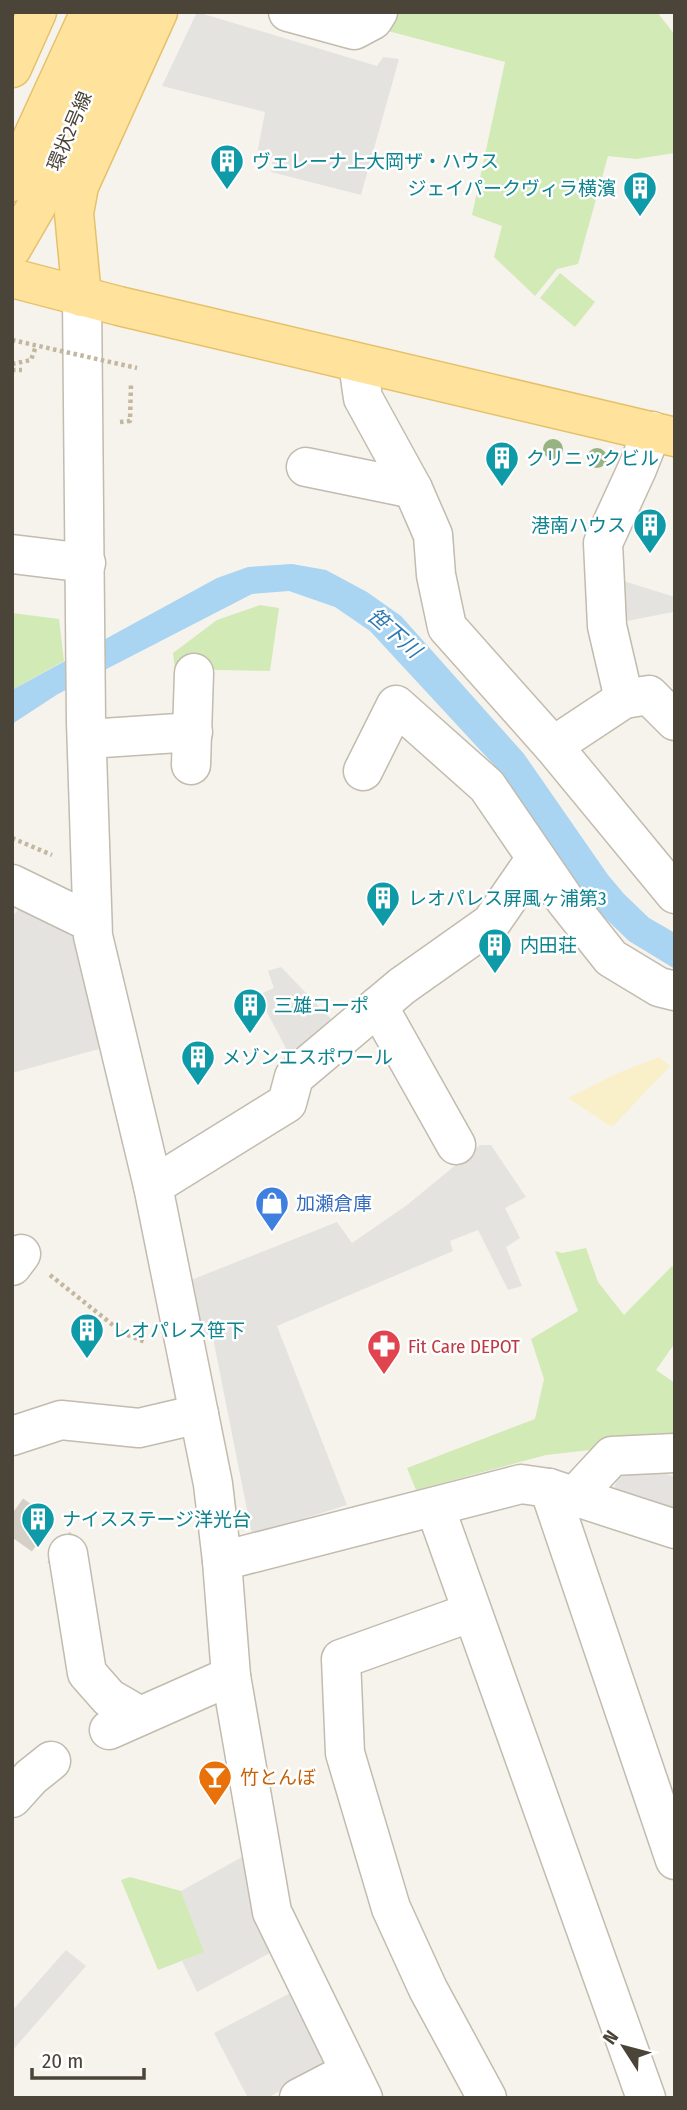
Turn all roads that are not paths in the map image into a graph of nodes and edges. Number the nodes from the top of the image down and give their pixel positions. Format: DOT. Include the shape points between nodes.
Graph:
graph roads {
  1 [pos="37,12"];
  2 [pos="90,12"];
  3 [pos="120,12"];
  4 [pos="158,12"];
  5 [pos="288,12"];
  6 [pos="378,12"];
  7 [pos="12,68"];
  8 [pos="12,182"];
  9 [pos="12,248"];
  10 [pos="12,278"];
  11 [pos="82,297"];
  12 [pos="358,363"];
  13 [pos="663,434"];
  14 [pos="306,467"];
  15 [pos="414,489"];
  16 [pos="12,554"];
  17 [pos="86,563"];
  18 [pos="194,673"];
  19 [pos="624,699"];
  20 [pos="675,721"];
  21 [pos="87,731"];
  22 [pos="553,746"];
  23 [pos="363,771"];
  24 [pos="536,858"];
  25 [pos="12,884"];
  26 [pos="675,894"];
  27 [pos="92,923"];
  28 [pos="675,991"];
  29 [pos="378,1006"];
  30 [pos="456,1144"];
  31 [pos="153,1186"];
  32 [pos="199,1414"];
  33 [pos="12,1436"];
  34 [pos="675,1453"];
  35 [pos="561,1493"];
  36 [pos="435,1507"];
  37 [pos="675,1529"];
  38 [pos="68,1554"];
  39 [pos="222,1561"];
  40 [pos="472,1612"];
  41 [pos="232,1676"];
  42 [pos="51,1761"];
  43 [pos="12,1798"];
  44 [pos="675,1860"];
  45 [pos="356,2085"];
  46 [pos="299,2098"];
  47 [pos="487,2098"];
  48 [pos="646,2098"];
  1 -- 7 [label="main road"];
  2 -- 8 [label="main road, 環状2号線"];
  3 -- 9 [label="main road, 環状2号線" via="37,205"];
  4 -- 11 [label="main road" via="79,186 74,213"];
  5 -- 6 [label="street" via="354,30"];
  10 -- 11 [label="main road"];
  11 -- 12 [label="main road"];
  11 -- 17 [label="street"];
  12 -- 13 [label="main road"];
  12 -- 15 [label="street" via="363,398"];
  13 -- 19 [label="street" via="603,543 607,626"];
  14 -- 15 [label="street"];
  15 -- 22 [label="street" via="433,536 447,627"];
  16 -- 17 [label="street"];
  17 -- 21 [label="street"];
  18 -- 21 [label="street" via="192,749"];
  19 -- 20 [label="street" via="649,695"];
  19 -- 22 [label="street"];
  21 -- 27 [label="street"];
  22 -- 26 [label="street"];
  23 -- 24 [label="street" via="396,705 487,786"];
  24 -- 28 [label="street" via="611,958 659,987"];
  24 -- 29 [label="street" via="491,923"];
  25 -- 27 [label="street"];
  27 -- 31 [label="street"];
  29 -- 30 [label="street"];
  29 -- 31 [label="street" via="295,1077 287,1103"];
  31 -- 32 [label="street"];
  32 -- 33 [label="street" via="139,1428 61,1420"];
  32 -- 39 [label="street"];
  34 -- 35 [label="street" via="612,1456"];
  35 -- 36 [label="street" via="521,1485"];
  35 -- 37 [label="street"];
  35 -- 44 [label="street"];
  36 -- 39 [label="street"];
  36 -- 40 [label="street"];
  38 -- 41 [label="street" via="87,1673 124,1723"];
  39 -- 41 [label="street"];
  40 -- 47 [label="street" via="341,1659 345,1754 391,1908 428,1989"];
  40 -- 48 [label="street"];
  41 -- 45 [label="street" via="272,1912"];
  42 -- 43 [label="street"];
  45 -- 46 [label="street"];
}
